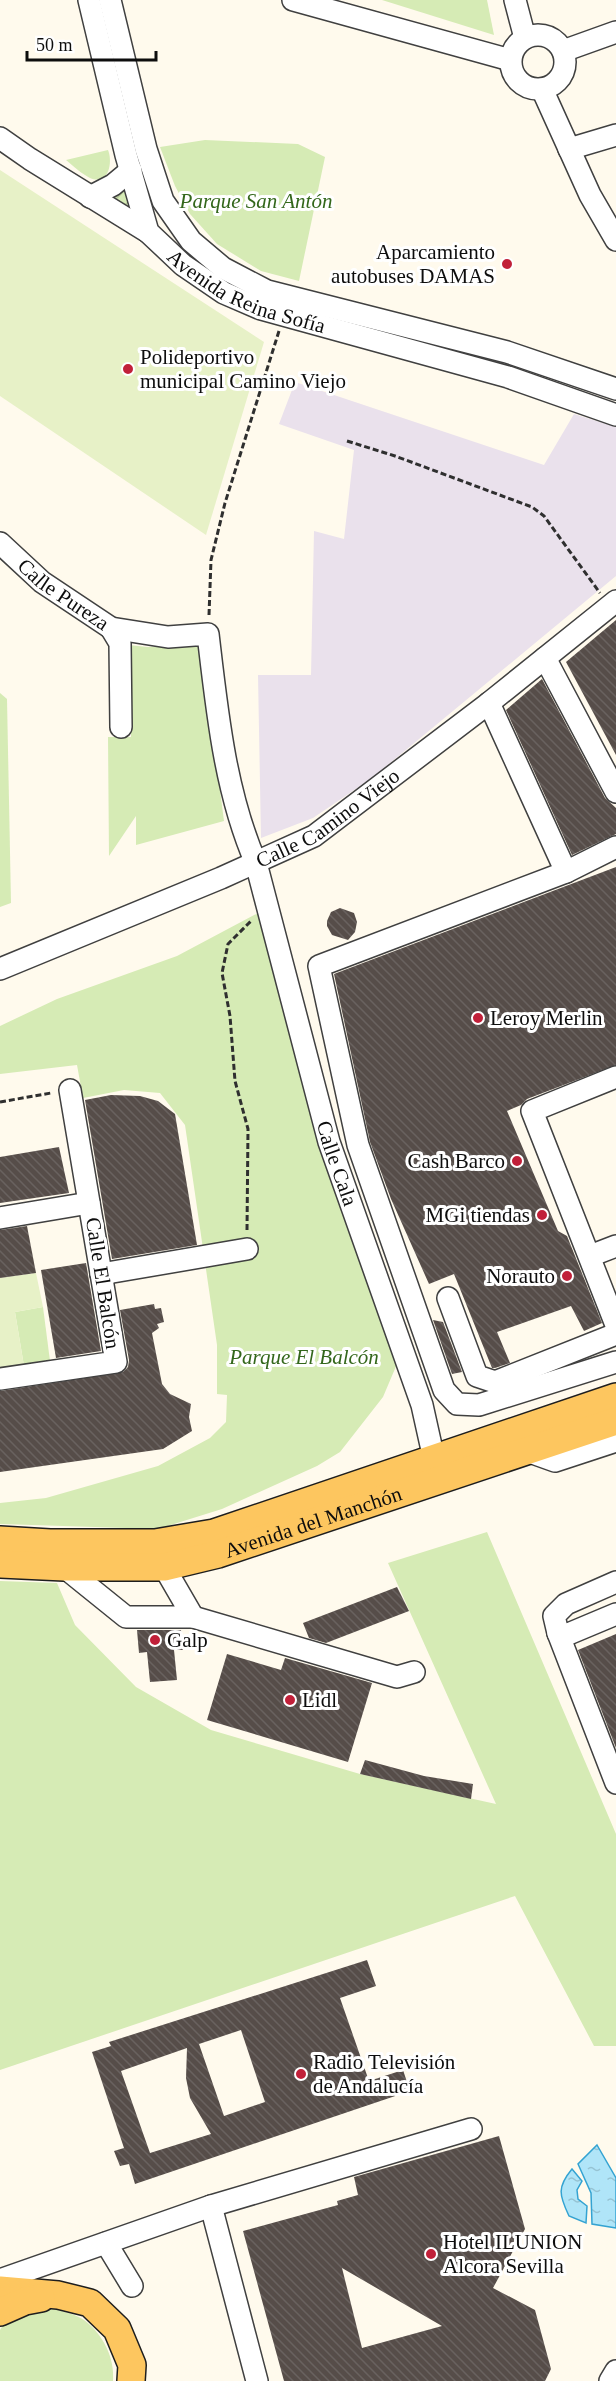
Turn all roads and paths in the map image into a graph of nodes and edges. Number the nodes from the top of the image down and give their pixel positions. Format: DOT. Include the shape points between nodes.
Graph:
graph roads {
  1 [pos="89,0"];
  2 [pos="110,0"];
  3 [pos="293,0"];
  4 [pos="514,0"];
  5 [pos="317,3"];
  6 [pos="616,32"];
  7 [pos="525,38"];
  8 [pos="563,51"];
  9 [pos="510,60"];
  10 [pos="542,89"];
  11 [pos="616,135"];
  12 [pos="0,138"];
  13 [pos="569,149"];
  14 [pos="140,166"];
  15 [pos="90,197"];
  16 [pos="148,232"];
  17 [pos="616,240"];
  18 [pos="190,241"];
  19 [pos="284,315"];
  20 [pos="616,389"];
  21 [pos="616,415"];
  22 [pos="347,441"];
  23 [pos="0,543"];
  24 [pos="613,603"];
  25 [pos="111,628"];
  26 [pos="208,634"];
  27 [pos="545,658"];
  28 [pos="489,703"];
  29 [pos="121,727"];
  30 [pos="616,792"];
  31 [pos="616,847"];
  32 [pos="256,863"];
  33 [pos="566,872"];
  34 [pos="252,920"];
  35 [pos="0,969"];
  36 [pos="616,1077"];
  37 [pos="70,1090"];
  38 [pos="0,1102"];
  39 [pos="89,1203"];
  40 [pos="0,1218"];
  41 [pos="616,1246"];
  42 [pos="247,1249"];
  43 [pos="590,1257"];
  44 [pos="101,1274"];
  45 [pos="448,1298"];
  46 [pos="616,1325"];
  47 [pos="616,1334"];
  48 [pos="616,1362"];
  49 [pos="0,1379"];
  50 [pos="497,1390"];
  51 [pos="616,1397"];
  52 [pos="616,1421"];
  53 [pos="616,1441"];
  54 [pos="527,1451"];
  55 [pos="434,1459"];
  56 [pos="0,1540"];
  57 [pos="0,1564"];
  58 [pos="64,1567"];
  59 [pos="164,1567"];
  60 [pos="616,1582"];
  61 [pos="616,1614"];
  62 [pos="193,1617"];
  63 [pos="558,1633"];
  64 [pos="414,1672"];
  65 [pos="616,1783"];
  66 [pos="471,2130"];
  67 [pos="211,2206"];
  68 [pos="106,2243"];
  69 [pos="0,2280"];
  70 [pos="132,2286"];
  71 [pos="0,2290"];
  72 [pos="58,2295"];
  73 [pos="0,2312"];
  74 [pos="616,2372"];
  75 [pos="131,2381"];
  76 [pos="257,2381"];
  77 [pos="610,2381"];
  1 -- 14 [label="street, Avenida Reina Sofía"];
  2 -- 14 [label="street, Avenida Reina Sofía"];
  3 -- 5 [label="street"];
  4 -- 7 [label="street"];
  5 -- 9 [label="street"];
  6 -- 8 [label="street"];
  7 -- 8 [label="street" via="551,38"];
  7 -- 9 [label="street" via="517,44"];
  8 -- 10 [label="street" via="561,75"];
  9 -- 10 [label="street" via="523,85"];
  10 -- 13 [label="street"];
  11 -- 13 [label="street"];
  12 -- 15 [label="street"];
  13 -- 17 [label="street"];
  14 -- 15 [label="street"];
  14 -- 16 [label="street, Avenida Reina Sofía"];
  14 -- 18 [label="street, Avenida Reina Sofía"];
  15 -- 16 [label="street"];
  16 -- 18 [label="street" via="167,229 179,239"];
  16 -- 19 [label="street, Avenida Reina Sofía" via="183,265 225,293"];
  18 -- 20 [label="street, Avenida Reina Sofía" via="223,268 267,291 507,352"];
  19 -- 21 [label="street, Avenida Reina Sofía" via="508,377"];
  19 -- 26 [label="path" via="211,560"];
  22 -- 24 [label="path" via="532,507 544,516"];
  23 -- 25 [label="street, Calle Pureza" via="42,582"];
  24 -- 27 [label="street, Calle Camino Viejo"];
  25 -- 26 [label="street, Calle Pureza" via="168,637"];
  25 -- 29 [label="street" via="120,643"];
  26 -- 32 [label="street, Calle Cala" via="219,725 244,835"];
  27 -- 28 [label="street, Calle Camino Viejo"];
  27 -- 30 [label="street"];
  28 -- 32 [label="street, Calle Camino Viejo" via="314,836"];
  28 -- 33 [label="street"];
  31 -- 33 [label="street"];
  32 -- 35 [label="street, Calle Camino Viejo"];
  32 -- 55 [label="street, Calle Cala" via="329,1142 422,1405"];
  33 -- 50 [label="street" via="319,966 358,1144 444,1390 457,1404 479,1406"];
  34 -- 42 [label="path" via="228,944 222,973 235,1081 248,1129"];
  36 -- 43 [label="street" via="532,1112"];
  37 -- 38 [label="path"];
  37 -- 39 [label="street, Calle El Balcón"];
  39 -- 40 [label="street"];
  39 -- 44 [label="street, Calle El Balcón"];
  41 -- 43 [label="street"];
  42 -- 44 [label="street"];
  43 -- 46 [label="street"];
  44 -- 49 [label="street, Calle El Balcón" via="116,1362"];
  45 -- 50 [label="street" via="477,1376"];
  47 -- 50 [label="street"];
  48 -- 50 [label="street"];
  51 -- 55 [label="main road, Avenida del Manchón"];
  52 -- 54 [label="main road, Avenida del Manchón"];
  53 -- 54 [label="street" via="555,1461"];
  54 -- 59 [label="main road, Avenida del Manchón" via="218,1554"];
  55 -- 56 [label="main road, Avenida del Manchón" via="214,1533 155,1543"];
  57 -- 58 [label="main road, Avenida del Manchón"];
  58 -- 59 [label="main road, Avenida del Manchón"];
  58 -- 62 [label="street" via="126,1617"];
  59 -- 62 [label="street"];
  60 -- 63 [label="street" via="566,1604 554,1616"];
  61 -- 63 [label="street" via="566,1635"];
  62 -- 64 [label="street" via="397,1677"];
  63 -- 65 [label="street"];
  66 -- 67 [label="street"];
  67 -- 68 [label="street"];
  67 -- 76 [label="street"];
  68 -- 69 [label="street"];
  68 -- 70 [label="street"];
  71 -- 72 [label="main road"];
  72 -- 73 [label="main road" via="25,2301"];
  72 -- 75 [label="main road" via="90,2303 117,2329 132,2365"];
  74 -- 77 [label="street"];
}
